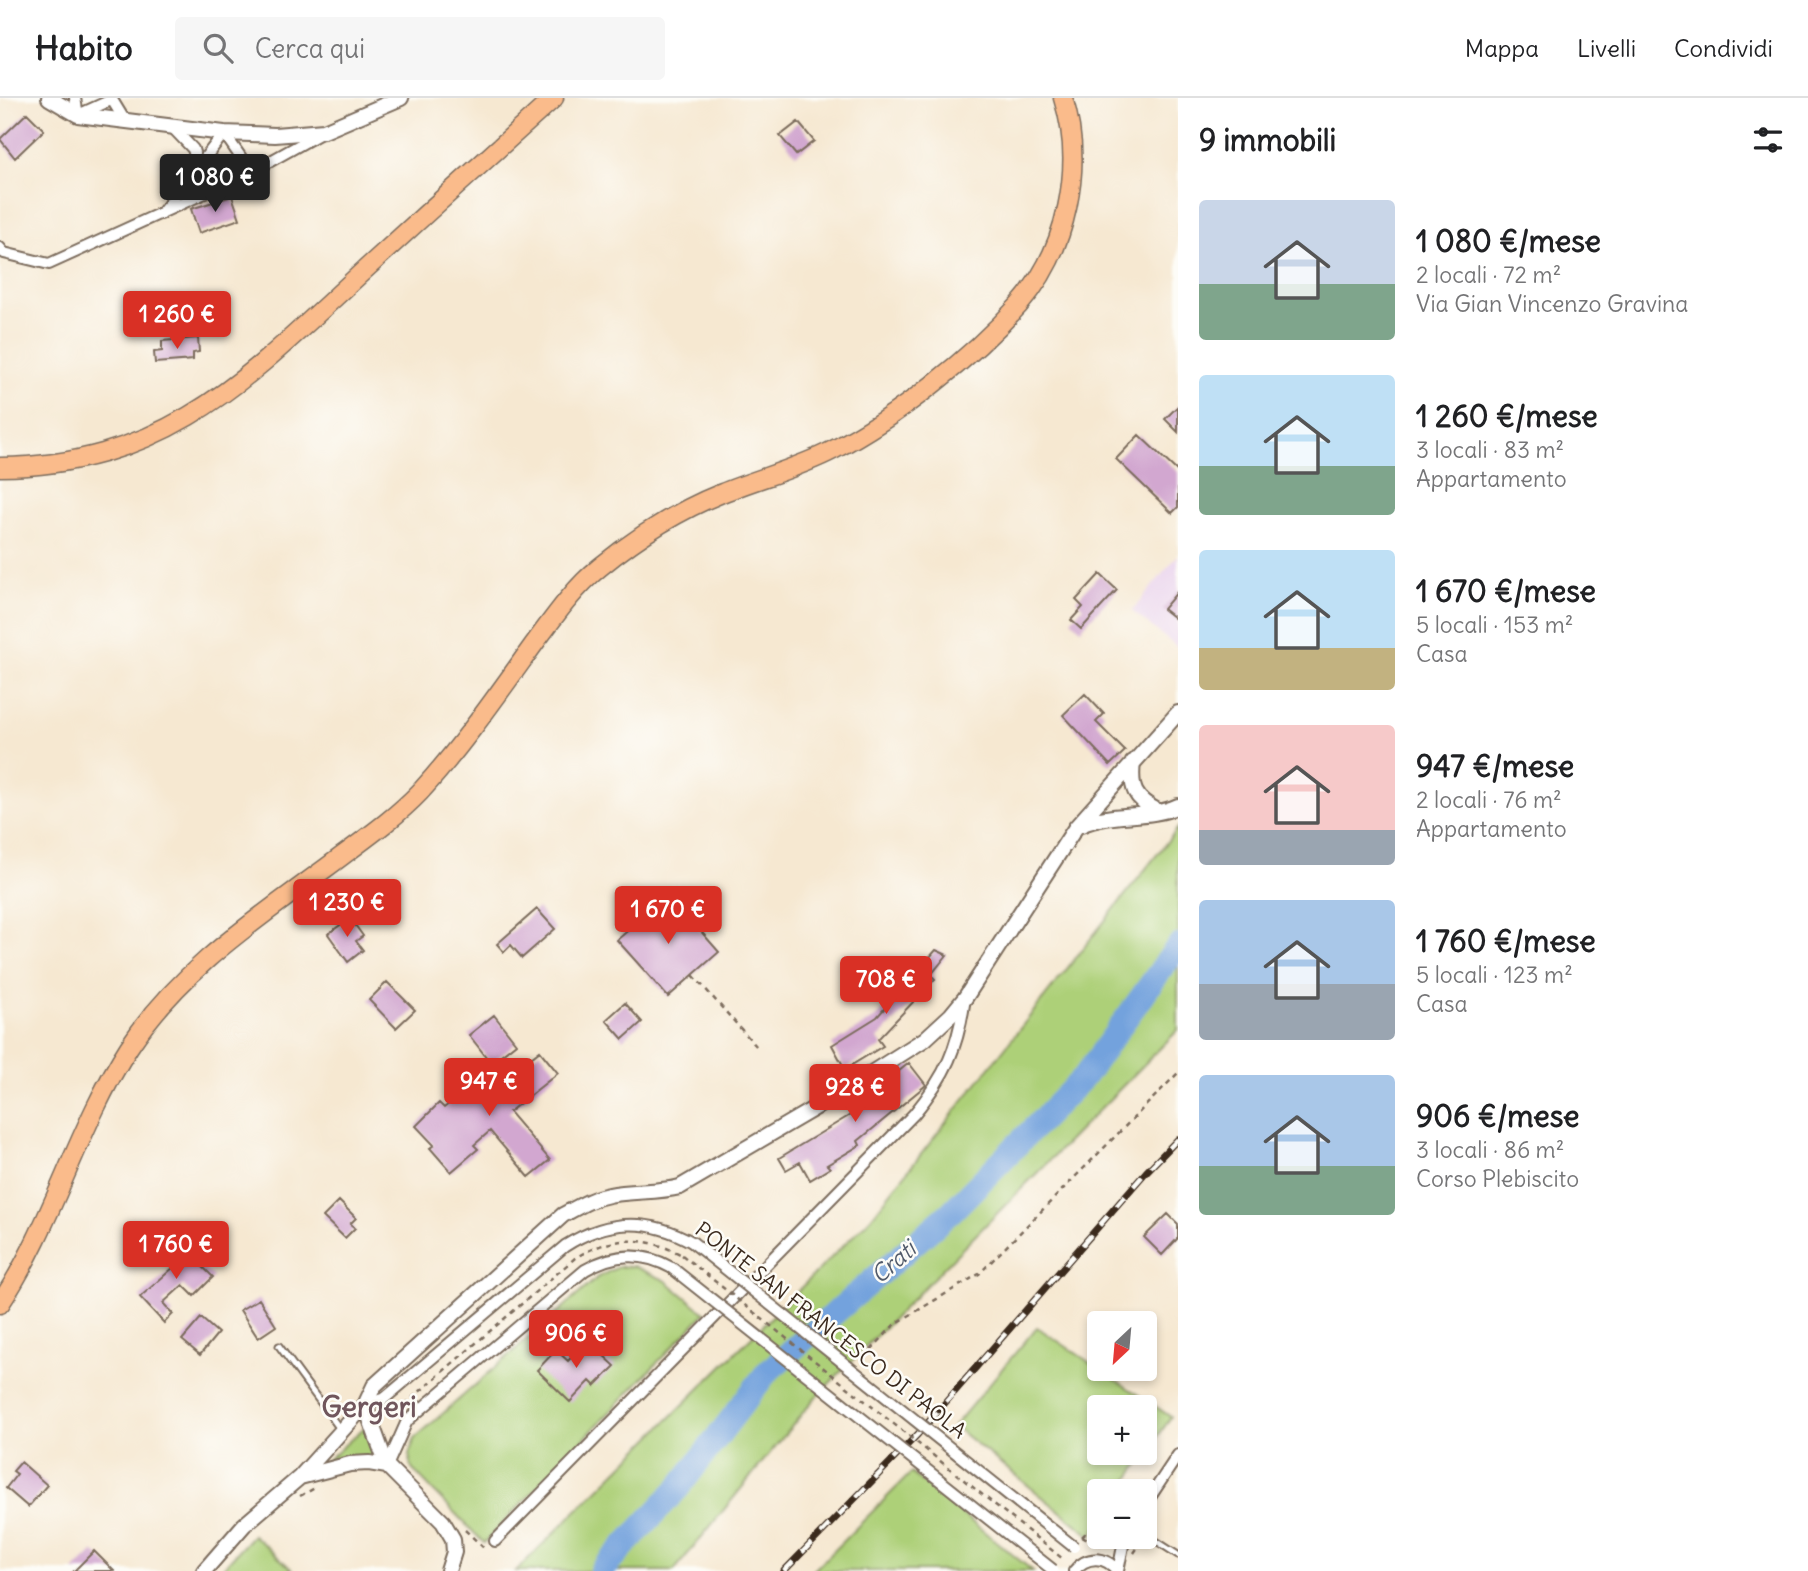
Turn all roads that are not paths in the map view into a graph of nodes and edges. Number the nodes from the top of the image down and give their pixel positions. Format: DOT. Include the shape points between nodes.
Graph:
graph roads {
  1 [pos="49,98"];
  2 [pos="75,98"];
  3 [pos="401,98"];
  4 [pos="554,98"];
  5 [pos="1063,98"];
  6 [pos="111,99"];
  7 [pos="78,115"];
  8 [pos="125,121"];
  9 [pos="172,126"];
  10 [pos="324,131"];
  11 [pos="224,133"];
  12 [pos="198,167"];
  13 [pos="251,172"];
  14 [pos="159,216"];
  15 [pos="0,248"];
  16 [pos="5,466"];
  17 [pos="1178,713"];
  18 [pos="1133,761"];
  19 [pos="1178,806"];
  20 [pos="1158,811"];
  21 [pos="1076,827"];
  22 [pos="965,998"];
  23 [pos="0,1304"];
  24 [pos="279,1346"];
  25 [pos="365,1405"];
  26 [pos="342,1431"];
  27 [pos="1178,1455"];
  28 [pos="387,1466"];
  29 [pos="300,1477"];
  30 [pos="1157,1486"];
  31 [pos="495,1541"];
  32 [pos="1157,1541"];
  33 [pos="1114,1549"];
  34 [pos="1122,1549"];
  35 [pos="1178,1555"];
  36 [pos="1094,1559"];
  37 [pos="204,1571"];
  38 [pos="448,1571"];
  39 [pos="1054,1571"];
  40 [pos="1074,1571"];
  41 [pos="1117,1571"];
  1 -- 7 [label="street"];
  2 -- 7 [label="street"];
  3 -- 10 [label="street"];
  4 -- 16 [label="main road" via="260,366 201,411 102,455"];
  5 -- 23 [label="main road" via="1073,148 1072,190 1057,240 1020,304 894,414 830,452 677,513 595,570 559,609 421,791 387,823 201,962 170,992 128,1049 18,1278"];
  6 -- 7 [label="street"];
  6 -- 8 [label="street"];
  7 -- 8 [label="street"];
  8 -- 9 [label="street"];
  9 -- 11 [label="street"];
  9 -- 12 [label="street" via="193,149"];
  10 -- 11 [label="street"];
  10 -- 13 [label="street"];
  11 -- 12 [label="street"];
  11 -- 13 [label="street"];
  12 -- 14 [label="street"];
  13 -- 14 [label="street"];
  14 -- 15 [label="street" via="49,264 4,253"];
  17 -- 18 [label="street"];
  18 -- 20 [label="street" via="1132,791"];
  18 -- 21 [label="street"];
  19 -- 20 [label="street"];
  20 -- 21 [label="street" via="1099,817"];
  21 -- 22 [label="street"];
  22 -- 25 [label="street" via="925,1039 680,1187 609,1195 563,1215 374,1386"];
  22 -- 31 [label="street" via="951,1060 914,1114"];
  24 -- 26 [label="lane"];
  25 -- 26 [label="street"];
  25 -- 28 [label="street"];
  25 -- 36 [label="street, PONTE SAN FRANCESCO DI PAOLA, bridge" via="385,1398 583,1234 599,1227 639,1224 692,1242"];
  26 -- 29 [label="street"];
  27 -- 30 [label="street"];
  28 -- 29 [label="street" via="350,1464"];
  28 -- 38 [label="street" via="443,1522 453,1539"];
  28 -- 39 [label="street, bridge" via="407,1422 585,1270 600,1261 636,1255 671,1268"];
  29 -- 37 [label="street" via="244,1525"];
  32 -- 35 [label="lane"];
  33 -- 36 [label="street"];
  34 -- 41 [label="street"];
  36 -- 40 [label="street"];
  36 -- 41 [label="street, PONTE SAN FRANCESCO DI PAOLA"];
}
